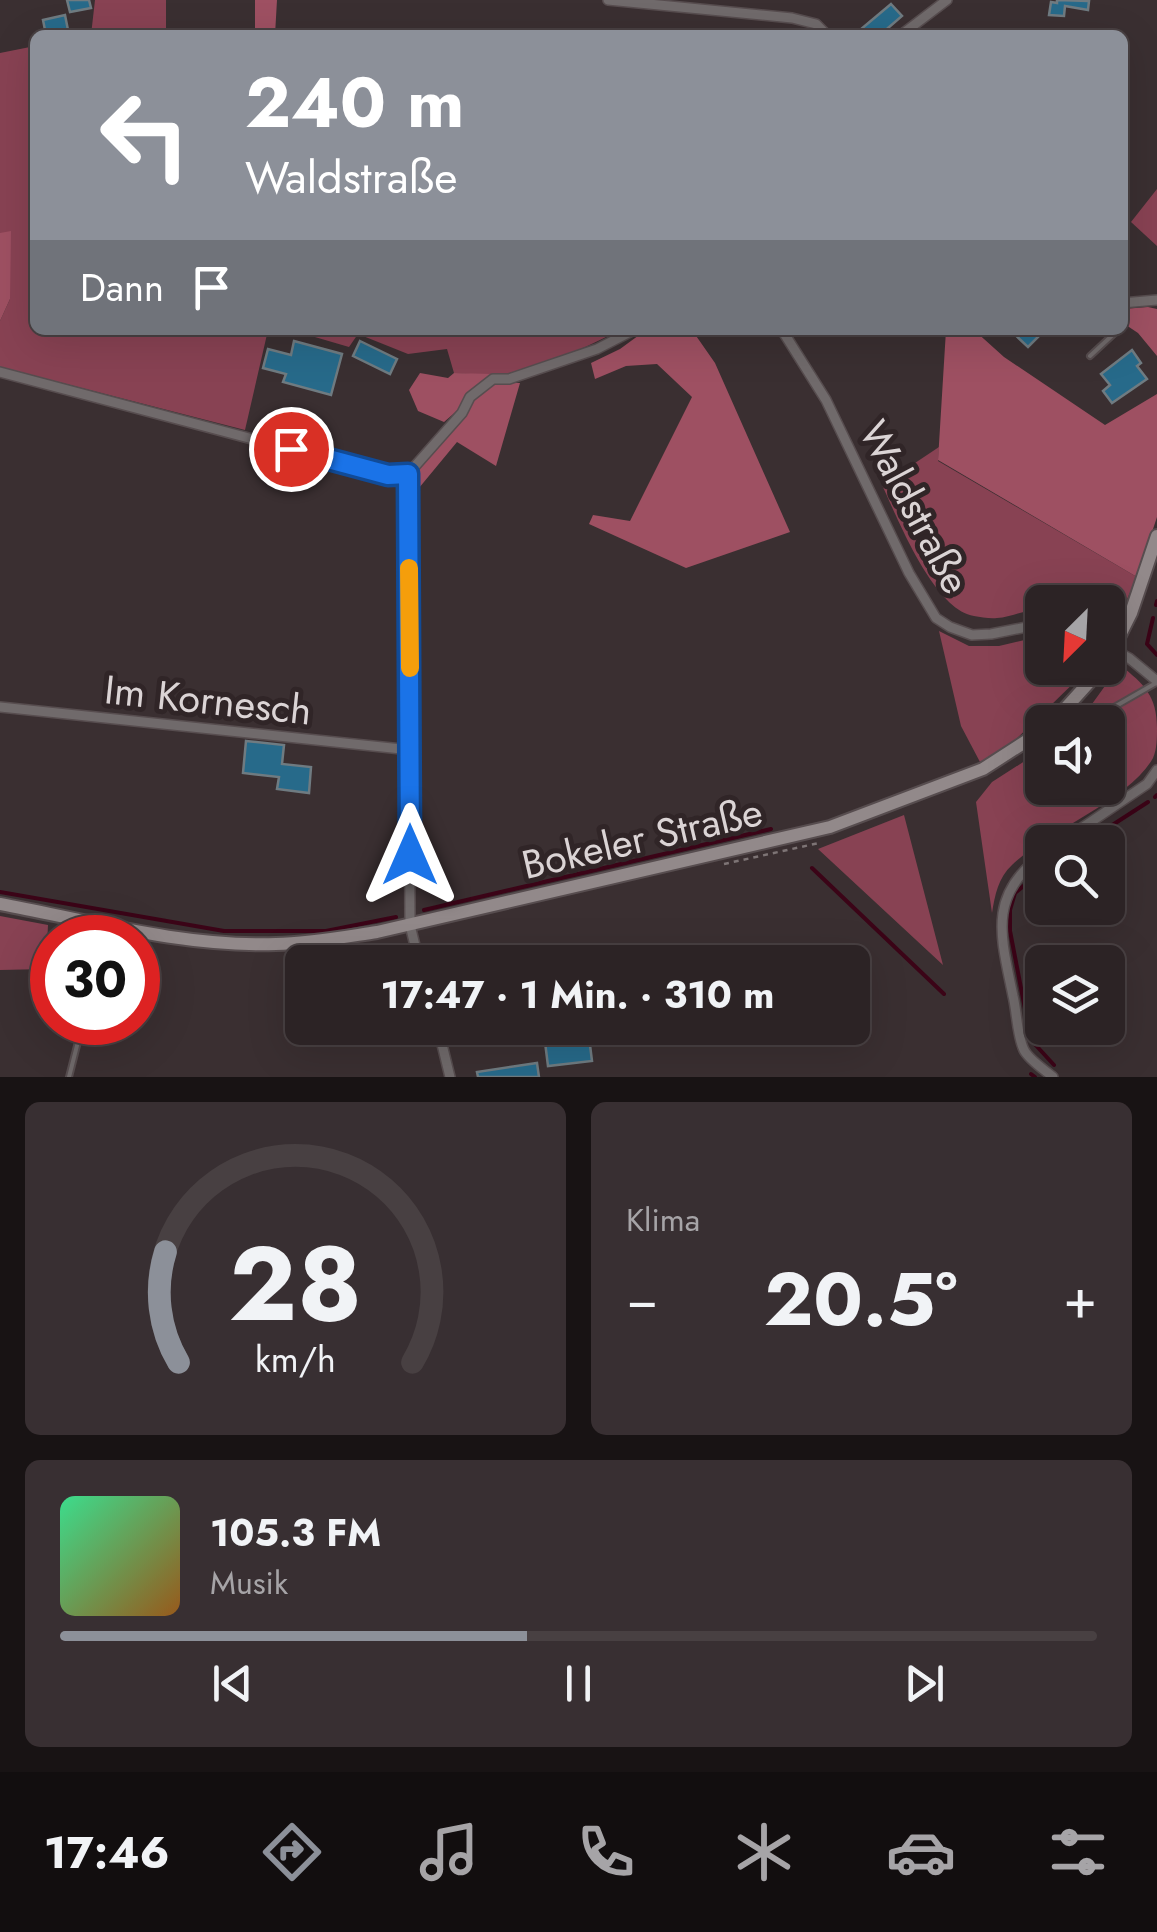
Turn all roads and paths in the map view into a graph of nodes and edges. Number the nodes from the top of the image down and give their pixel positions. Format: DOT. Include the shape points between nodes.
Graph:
graph roads {
  1 [pos="608,0"];
  2 [pos="947,0"];
  3 [pos="823,30"];
  4 [pos="907,30"];
  5 [pos="1157,300"];
  6 [pos="1128,302"];
  7 [pos="624,335"];
  8 [pos="785,335"];
  9 [pos="1113,335"];
  10 [pos="1090,356"];
  11 [pos="0,372"];
  12 [pos="408,474"];
  13 [pos="1157,536"];
  14 [pos="1125,626"];
  15 [pos="1025,627"];
  16 [pos="1125,661"];
  17 [pos="1157,681"];
  18 [pos="1087,685"];
  19 [pos="1068,705"];
  20 [pos="1117,705"];
  21 [pos="0,707"];
  22 [pos="1025,743"];
  23 [pos="411,750"];
  24 [pos="1157,770"];
  25 [pos="1087,825"];
  26 [pos="1025,868"];
  27 [pos="0,904"];
  28 [pos="43,915"];
  29 [pos="410,924"];
  30 [pos="160,936"];
  31 [pos="416,945"];
  32 [pos="77,1045"];
  33 [pos="442,1045"];
  34 [pos="69,1077"];
  35 [pos="450,1077"];
  36 [pos="1053,1077"];
  1 -- 3 [label="street" via="792,18"];
  2 -- 4 [label="street"];
  5 -- 6 [label="street"];
  7 -- 12 [label="street" via="596,350 494,379 470,397"];
  8 -- 15 [label="street, Waldstraße" via="826,400 936,618 972,634"];
  9 -- 10 [label="lane"];
  11 -- 12 [label="street" via="388,475"];
  12 -- 23 [label="street"];
  13 -- 14 [label="street"];
  16 -- 17 [label="street"];
  17 -- 20 [label="lane"];
  18 -- 19 [label="street"];
  21 -- 23 [label="street, Im Kornesch"];
  22 -- 29 [label="street, Bokeler Straße" via="984,769 830,827"];
  23 -- 29 [label="street"];
  24 -- 25 [label="street"];
  26 -- 36 [label="street" via="1001,913 1002,940 1025,1051"];
  27 -- 28 [label="street, Bokeler Straße"];
  29 -- 30 [label="street, Bokeler Straße" via="274,944"];
  29 -- 31 [label="street"];
  32 -- 34 [label="lane"];
  33 -- 35 [label="street"];
}
